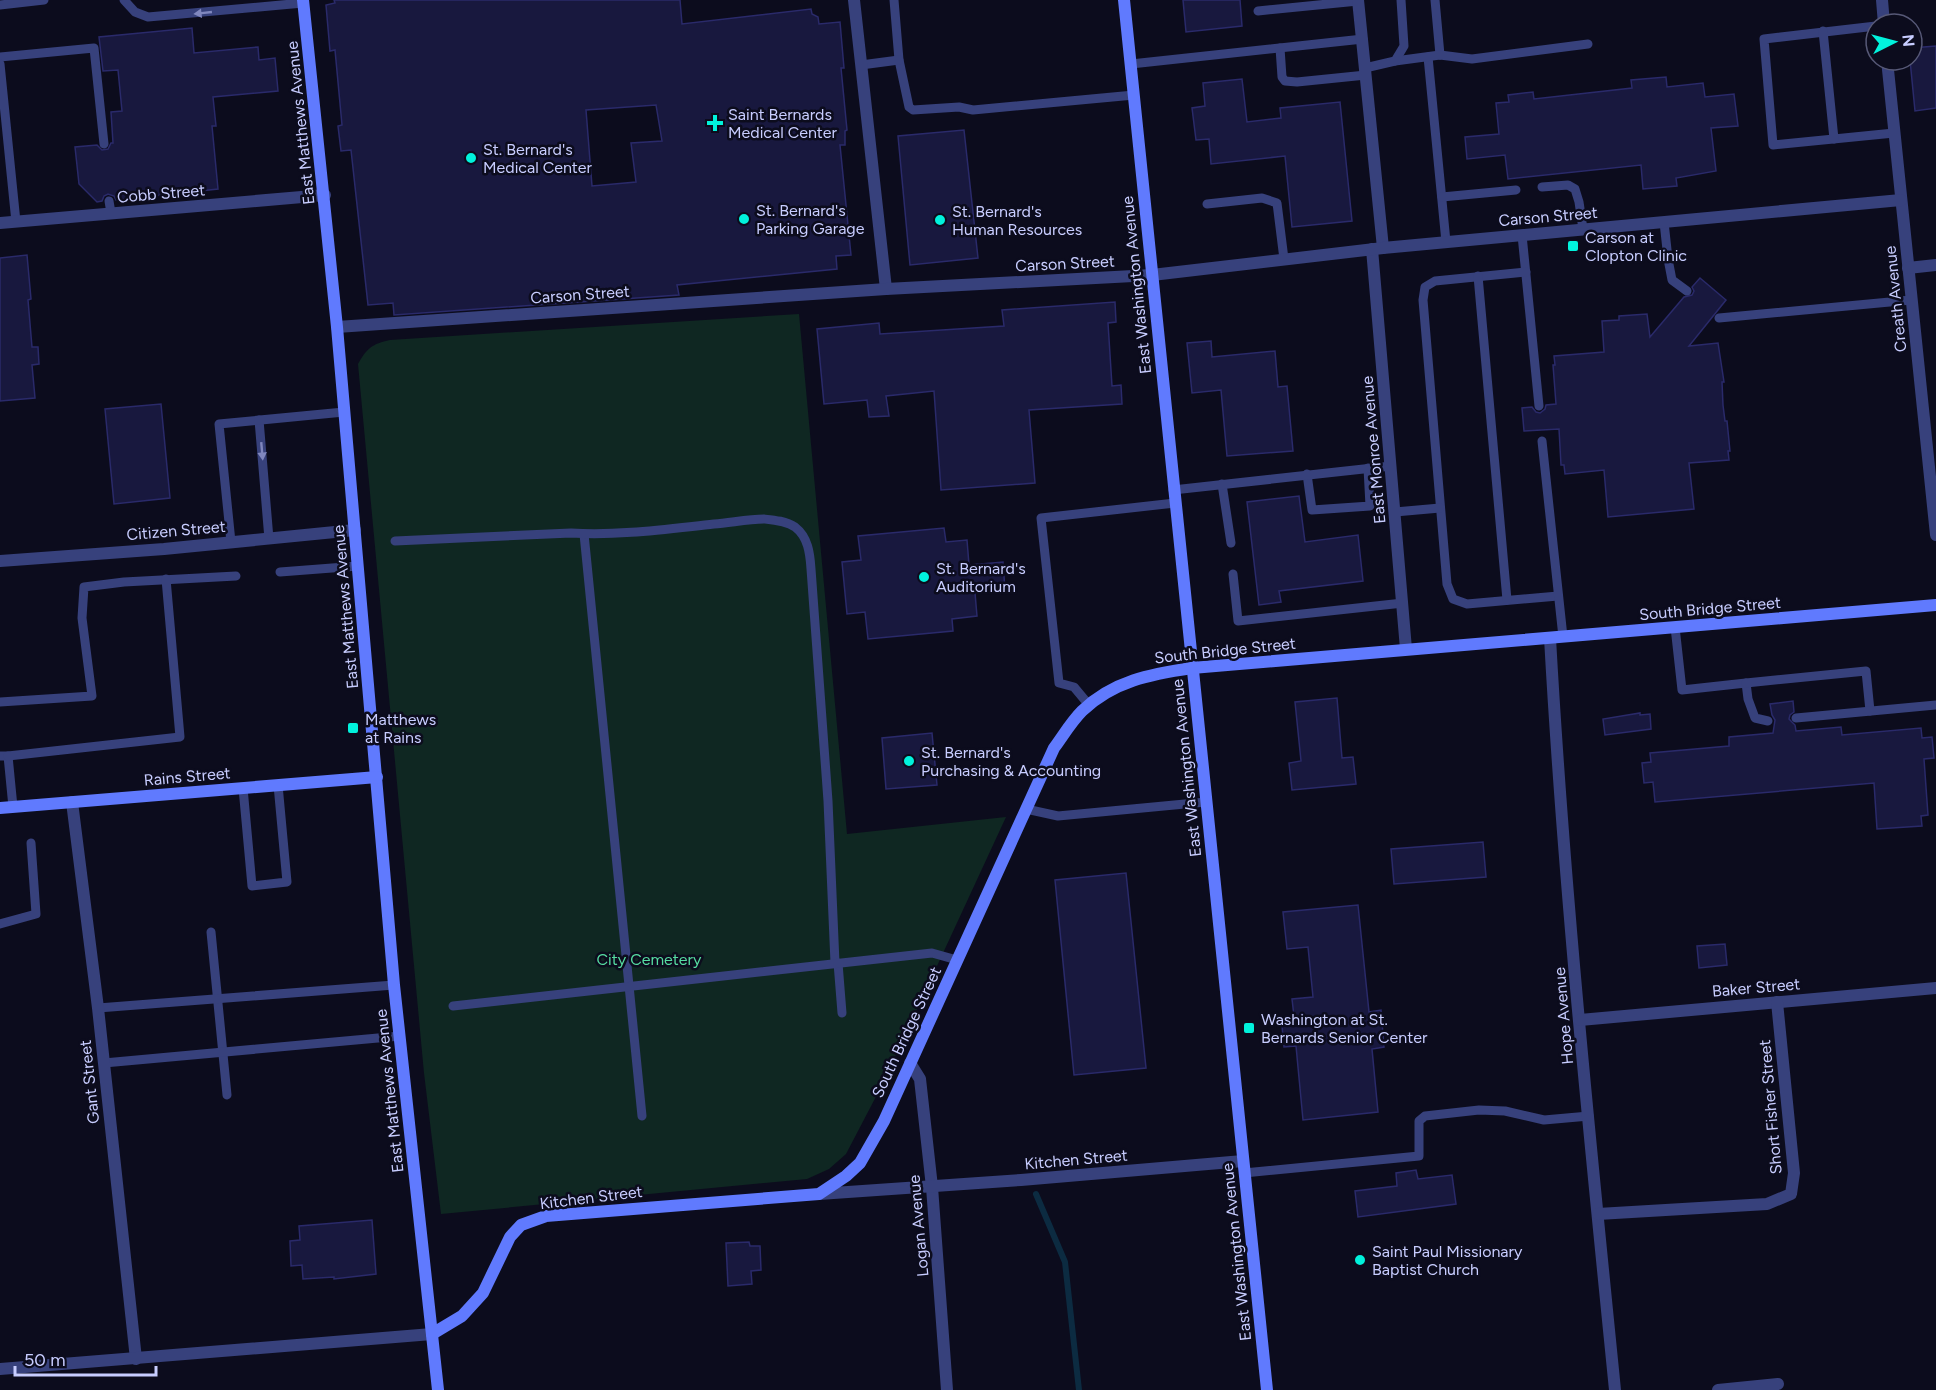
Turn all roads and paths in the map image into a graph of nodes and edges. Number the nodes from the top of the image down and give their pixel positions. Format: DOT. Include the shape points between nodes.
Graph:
graph roads {
  1 [pos="44,0"];
  2 [pos="124,0"];
  3 [pos="854,0"];
  4 [pos="894,0"];
  5 [pos="1124,0"];
  6 [pos="1358,0"];
  7 [pos="1401,0"];
  8 [pos="1435,0"];
  9 [pos="303,1"];
  10 [pos="0,5"];
  11 [pos="1258,11"];
  12 [pos="1864,27"];
  13 [pos="1823,31"];
  14 [pos="1362,39"];
  15 [pos="1588,44"];
  16 [pos="1280,48"];
  17 [pos="1440,55"];
  18 [pos="0,57"];
  19 [pos="1428,57"];
  20 [pos="899,60"];
  21 [pos="1395,61"];
  22 [pos="0,64"];
  23 [pos="1131,64"];
  24 [pos="861,65"];
  25 [pos="1366,72"];
  26 [pos="1888,72"];
  27 [pos="1134,95"];
  28 [pos="1894,134"];
  29 [pos="1834,139"];
  30 [pos="104,144"];
  31 [pos="1542,187"];
  32 [pos="1516,190"];
  33 [pos="325,195"];
  34 [pos="1442,197"];
  35 [pos="1901,200"];
  36 [pos="1207,204"];
  37 [pos="16,222"];
  38 [pos="1664,222"];
  39 [pos="0,223"];
  40 [pos="1583,229"];
  41 [pos="1522,235"];
  42 [pos="1446,242"];
  43 [pos="1378,248"];
  44 [pos="1284,259"];
  45 [pos="1936,265"];
  46 [pos="1908,268"];
  47 [pos="1526,272"];
  48 [pos="1152,275"];
  49 [pos="1478,276"];
  50 [pos="886,289"];
  51 [pos="1687,291"];
  52 [pos="1911,300"];
  53 [pos="1719,318"];
  54 [pos="337,327"];
  55 [pos="1539,406"];
  56 [pos="344,412"];
  57 [pos="259,420"];
  58 [pos="1542,441"];
  59 [pos="1391,466"];
  60 [pos="1368,468"];
  61 [pos="1307,474"];
  62 [pos="1222,484"];
  63 [pos="1174,497"];
  64 [pos="1440,508"];
  65 [pos="1395,512"];
  66 [pos="355,530"];
  67 [pos="584,534"];
  68 [pos="1936,535"];
  69 [pos="269,539"];
  70 [pos="394,541"];
  71 [pos="231,542"];
  72 [pos="1231,543"];
  73 [pos="0,561"];
  74 [pos="358,566"];
  75 [pos="280,572"];
  76 [pos="1233,574"];
  77 [pos="236,576"];
  78 [pos="166,579"];
  79 [pos="1558,596"];
  80 [pos="1507,600"];
  81 [pos="1403,603"];
  82 [pos="1936,605"];
  83 [pos="1675,627"];
  84 [pos="1556,637"];
  85 [pos="1406,649"];
  86 [pos="1192,668"];
  87 [pos="1746,682"];
  88 [pos="0,702"];
  89 [pos="1089,705"];
  90 [pos="1936,705"];
  91 [pos="1870,711"];
  92 [pos="1796,718"];
  93 [pos="1768,721"];
  94 [pos="4,756"];
  95 [pos="376,777"];
  96 [pos="278,785"];
  97 [pos="243,788"];
  98 [pos="72,802"];
  99 [pos="1206,802"];
  100 [pos="6,807"];
  101 [pos="1026,809"];
  102 [pos="31,843"];
  103 [pos="0,924"];
  104 [pos="211,932"];
  105 [pos="957,960"];
  106 [pos="837,963"];
  107 [pos="394,985"];
  108 [pos="629,986"];
  109 [pos="1936,988"];
  110 [pos="217,998"];
  111 [pos="1777,1002"];
  112 [pos="453,1006"];
  113 [pos="98,1008"];
  114 [pos="843,1013"];
  115 [pos="1580,1020"];
  116 [pos="400,1036"];
  117 [pos="223,1052"];
  118 [pos="104,1063"];
  119 [pos="910,1063"];
  120 [pos="227,1095"];
  121 [pos="642,1116"];
  122 [pos="1589,1116"];
  123 [pos="1243,1167"];
  124 [pos="932,1187"];
  125 [pos="819,1194"];
  126 [pos="1598,1214"];
  127 [pos="432,1334"];
  128 [pos="136,1359"];
  129 [pos="0,1369"];
  130 [pos="1778,1384"];
  131 [pos="438,1390"];
  132 [pos="947,1390"];
  133 [pos="1267,1390"];
  134 [pos="1615,1390"];
  135 [pos="1718,1390"];
  1 -- 10 [label="lane"];
  9 -- 2 [label="lane, one-way" via="148,17 135,12"];
  3 -- 24 [label="street"];
  4 -- 20 [label="lane"];
  5 -- 23 [label="street, East Washington Avenue"];
  6 -- 11 [label="lane"];
  6 -- 14 [label="street, East Monroe Avenue"];
  7 -- 21 [label="lane" via="1404,45"];
  8 -- 17 [label="lane"];
  9 -- 33 [label="street, East Matthews Avenue"];
  12 -- 13 [label="lane"];
  13 -- 29 [label="lane"];
  13 -- 29 [label="lane" via="1764,39 1773,146"];
  14 -- 16 [label="lane"];
  14 -- 25 [label="street, East Monroe Avenue"];
  15 -- 17 [label="lane" via="1472,59"];
  16 -- 23 [label="lane"];
  16 -- 25 [label="lane" via="1285,81"];
  17 -- 19 [label="lane"];
  18 -- 30 [label="lane" via="94,48"];
  19 -- 21 [label="lane"];
  19 -- 34 [label="lane"];
  20 -- 24 [label="lane"];
  20 -- 27 [label="lane" via="909,107 913,110 973,110"];
  21 -- 25 [label="lane"];
  22 -- 37 [label="lane"];
  23 -- 27 [label="street, East Washington Avenue"];
  24 -- 50 [label="street"];
  25 -- 43 [label="street, East Monroe Avenue"];
  26 -- 28 [label="street, Creath Avenue"];
  27 -- 48 [label="street, East Washington Avenue"];
  28 -- 29 [label="lane"];
  28 -- 35 [label="street, Creath Avenue"];
  31 -- 40 [label="lane" via="1568,185 1575,189"];
  32 -- 34 [label="lane"];
  33 -- 37 [label="street, Cobb Street" via="110,207"];
  33 -- 54 [label="street, East Matthews Avenue"];
  34 -- 42 [label="lane"];
  35 -- 38 [label="street, Carson Street"];
  35 -- 46 [label="street, Creath Avenue"];
  36 -- 44 [label="lane" via="1262,198 1277,203"];
  37 -- 39 [label="street, Cobb Street"];
  38 -- 40 [label="street, Carson Street"];
  38 -- 51 [label="lane" via="1672,280"];
  40 -- 41 [label="street, Carson Street"];
  41 -- 42 [label="street, Carson Street"];
  41 -- 47 [label="lane"];
  42 -- 43 [label="street, Carson Street"];
  43 -- 44 [label="street, Carson Street"];
  43 -- 59 [label="street, East Monroe Avenue"];
  44 -- 48 [label="street, Carson Street"];
  45 -- 46 [label="street"];
  46 -- 52 [label="street, Creath Avenue"];
  47 -- 49 [label="lane"];
  47 -- 55 [label="lane"];
  48 -- 50 [label="street, Carson Street"];
  48 -- 63 [label="street, East Washington Avenue"];
  49 -- 64 [label="lane" via="1435,281 1425,287"];
  49 -- 80 [label="lane"];
  50 -- 54 [label="street, Carson Street"];
  52 -- 53 [label="lane"];
  52 -- 68 [label="street, Creath Avenue"];
  54 -- 56 [label="street, East Matthews Avenue"];
  56 -- 57 [label="lane"];
  56 -- 66 [label="street, East Matthews Avenue"];
  57 -- 69 [label="lane, one-way"];
  57 -- 71 [label="lane" via="219,424"];
  58 -- 79 [label="lane"];
  59 -- 60 [label="lane"];
  59 -- 65 [label="street, East Monroe Avenue"];
  60 -- 61 [label="lane"];
  60 -- 61 [label="lane" via="1370,506 1312,510"];
  61 -- 62 [label="lane"];
  62 -- 63 [label="lane"];
  62 -- 72 [label="lane"];
  63 -- 86 [label="street, East Washington Avenue"];
  63 -- 89 [label="lane" via="1041,518 1059,684 1074,687"];
  64 -- 65 [label="lane"];
  64 -- 80 [label="lane" via="1447,584 1453,599 1467,604"];
  65 -- 81 [label="street, East Monroe Avenue"];
  66 -- 69 [label="street, Citizen Street"];
  66 -- 74 [label="street, East Matthews Avenue"];
  67 -- 70 [label="lane"];
  67 -- 106 [label="lane" via="763,519 781,521 803,536 812,568"];
  67 -- 108 [label="lane"];
  69 -- 71 [label="street, Citizen Street"];
  71 -- 73 [label="street, Citizen Street"];
  74 -- 75 [label="lane"];
  74 -- 95 [label="street, East Matthews Avenue"];
  76 -- 81 [label="lane" via="1238,621"];
  77 -- 78 [label="lane"];
  78 -- 88 [label="lane" via="84,587 82,618 92,696"];
  78 -- 94 [label="lane" via="180,737"];
  79 -- 80 [label="lane"];
  79 -- 84 [label="lane"];
  81 -- 85 [label="street, East Monroe Avenue"];
  82 -- 83 [label="street, South Bridge Street"];
  83 -- 84 [label="street, South Bridge Street"];
  83 -- 87 [label="lane" via="1682,690"];
  84 -- 85 [label="street, South Bridge Street"];
  84 -- 115 [label="street, Hope Avenue" via="1556,731"];
  85 -- 86 [label="street, South Bridge Street"];
  86 -- 89 [label="street, South Bridge Street" via="1150,674 1124,683"];
  86 -- 99 [label="street, East Washington Avenue"];
  87 -- 91 [label="lane" via="1866,671"];
  87 -- 93 [label="lane" via="1755,717"];
  89 -- 101 [label="street, South Bridge Street" via="1054,748"];
  90 -- 91 [label="lane"];
  91 -- 92 [label="lane"];
  94 -- 100 [label="lane"];
  95 -- 96 [label="street, Rains Street"];
  95 -- 107 [label="street, East Matthews Avenue"];
  96 -- 97 [label="street, Rains Street"];
  96 -- 97 [label="lane" via="287,882 252,886"];
  97 -- 98 [label="street, Rains Street"];
  98 -- 100 [label="street, Rains Street"];
  98 -- 113 [label="street, Gant Street"];
  99 -- 101 [label="lane" via="1058,816"];
  99 -- 123 [label="street, East Washington Avenue"];
  101 -- 105 [label="street, South Bridge Street"];
  102 -- 103 [label="lane" via="36,914"];
  104 -- 110 [label="lane"];
  105 -- 106 [label="lane" via="932,953"];
  105 -- 119 [label="street, South Bridge Street"];
  106 -- 108 [label="lane"];
  106 -- 114 [label="lane"];
  107 -- 110 [label="lane"];
  107 -- 116 [label="street, East Matthews Avenue"];
  108 -- 112 [label="lane"];
  108 -- 121 [label="lane"];
  109 -- 111 [label="street, Baker Street"];
  110 -- 113 [label="lane"];
  110 -- 117 [label="lane"];
  111 -- 115 [label="street, Baker Street"];
  111 -- 126 [label="street, Short Fisher Street" via="1794,1173 1791,1194 1767,1204"];
  113 -- 118 [label="street, Gant Street"];
  115 -- 122 [label="street, Hope Avenue"];
  116 -- 117 [label="lane"];
  116 -- 127 [label="street, East Matthews Avenue"];
  117 -- 118 [label="lane"];
  117 -- 120 [label="lane"];
  118 -- 128 [label="street, Gant Street"];
  119 -- 124 [label="street, Logan Avenue" via="920,1079"];
  119 -- 125 [label="street, South Bridge Street" via="860,1163"];
  122 -- 123 [label="lane" via="1544,1120 1479,1110 1425,1116 1419,1121 1419,1156"];
  122 -- 126 [label="street, Hope Avenue"];
  123 -- 124 [label="street, Kitchen Street"];
  123 -- 133 [label="street, East Washington Avenue"];
  124 -- 125 [label="street, Kitchen Street"];
  124 -- 132 [label="street, Logan Avenue"];
  125 -- 127 [label="street, Kitchen Street" via="546,1216 521,1225 498,1257 483,1293 462,1316"];
  126 -- 134 [label="street, Hope Avenue"];
  127 -- 128 [label="street, Kitchen Street"];
  127 -- 131 [label="street, East Matthews Avenue"];
  128 -- 129 [label="street, Kitchen Street"];
  130 -- 135 [label="street"];
}
